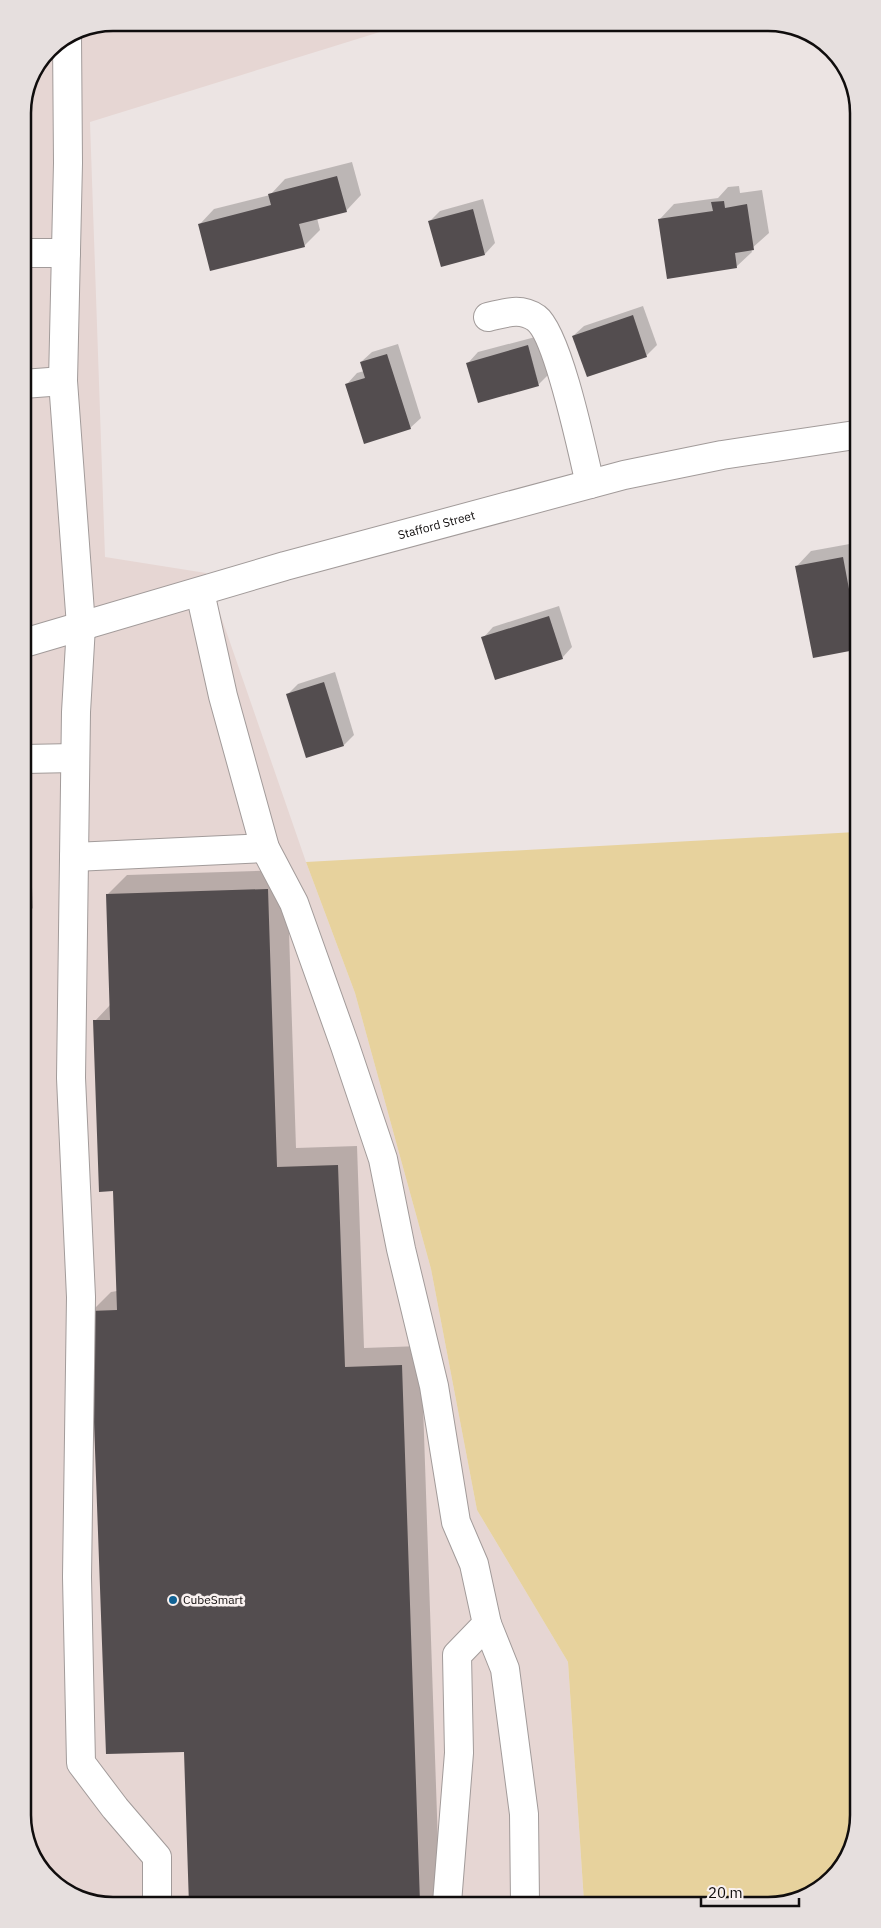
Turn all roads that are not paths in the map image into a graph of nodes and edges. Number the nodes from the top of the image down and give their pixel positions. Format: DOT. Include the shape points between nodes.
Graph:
graph roads {
  1 [pos="67,46"];
  2 [pos="66,253"];
  3 [pos="31,254"];
  4 [pos="488,316"];
  5 [pos="63,381"];
  6 [pos="31,383"];
  7 [pos="850,437"];
  8 [pos="590,484"];
  9 [pos="200,592"];
  10 [pos="81,626"];
  11 [pos="31,641"];
  12 [pos="76,758"];
  13 [pos="31,759"];
  14 [pos="264,848"];
  15 [pos="74,857"];
  16 [pos="486,1624"];
  17 [pos="157,1897"];
  18 [pos="447,1897"];
  19 [pos="525,1897"];
  1 -- 2 [label="street"];
  2 -- 3 [label="street"];
  2 -- 5 [label="street"];
  4 -- 8 [label="street" via="520,310 537,319 548,337 559,366"];
  5 -- 6 [label="street"];
  5 -- 10 [label="street"];
  7 -- 8 [label="street, Stafford Street" via="722,455"];
  8 -- 9 [label="street, Stafford Street"];
  9 -- 10 [label="street, Stafford Street"];
  9 -- 14 [label="street" via="223,696"];
  10 -- 11 [label="street, Stafford Street"];
  10 -- 12 [label="street"];
  12 -- 13 [label="street"];
  12 -- 15 [label="street"];
  14 -- 15 [label="street"];
  14 -- 16 [label="street" via="294,903 382,1159 434,1386 456,1522 474,1564"];
  15 -- 17 [label="street" via="71,1078 81,1297 77,1577 80,1763 157,1857"];
  16 -- 18 [label="street" via="457,1654 459,1753"];
  16 -- 19 [label="street" via="505,1669 524,1814"];
}
